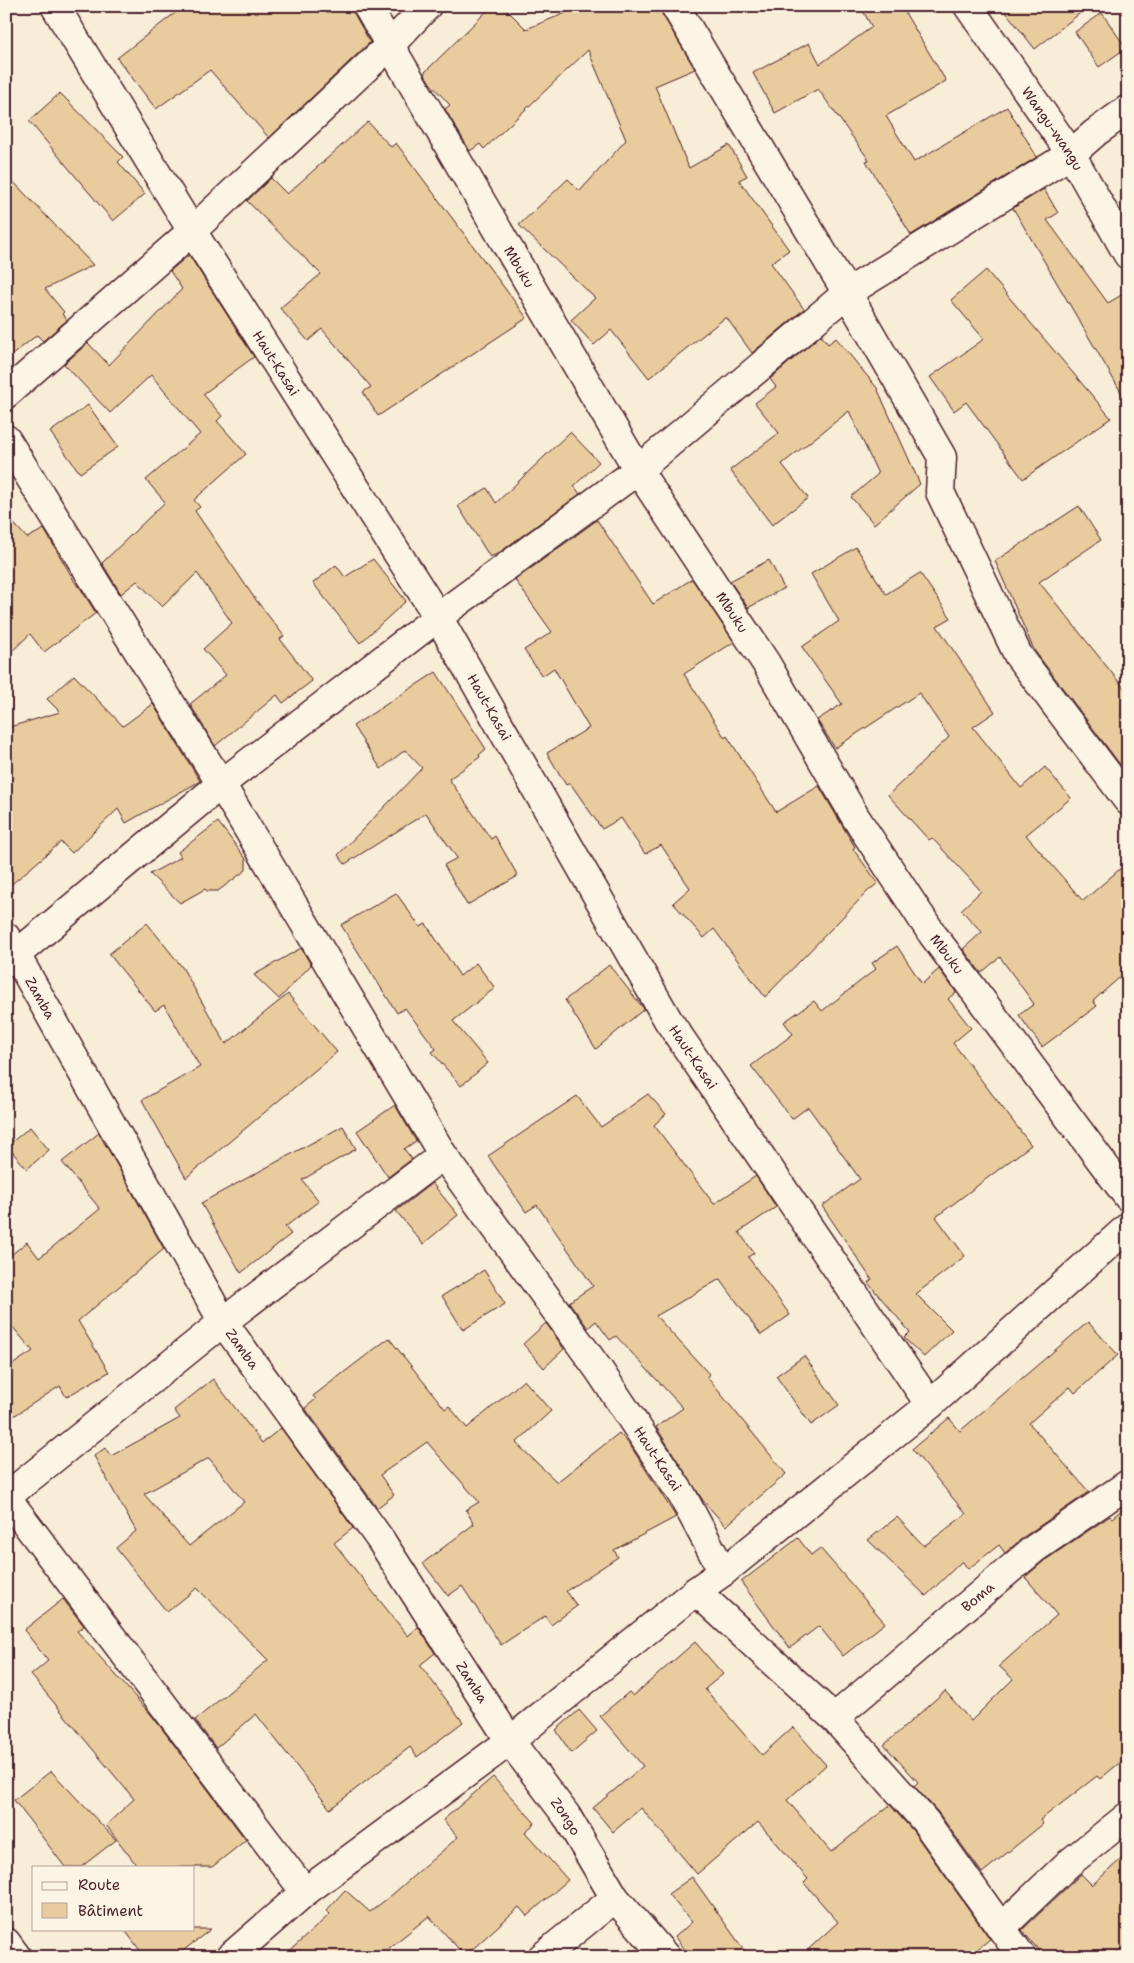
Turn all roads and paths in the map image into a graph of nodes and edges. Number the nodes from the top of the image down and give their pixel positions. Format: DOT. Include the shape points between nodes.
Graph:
graph roads {
  1 [pos="55,6"];
  2 [pos="366,6"];
  3 [pos="427,6"];
  4 [pos="675,6"];
  5 [pos="968,6"];
  6 [pos="389,46"];
  7 [pos="1128,109"];
  8 [pos="1071,154"];
  9 [pos="192,231"];
  10 [pos="1128,255"];
  11 [pos="848,293"];
  12 [pos="6,394"];
  13 [pos="6,439"];
  14 [pos="638,470"];
  15 [pos="438,617"];
  16 [pos="221,784"];
  17 [pos="1128,801"];
  18 [pos="10,952"];
  19 [pos="443,1155"];
  20 [pos="1128,1197"];
  21 [pos="1128,1227"];
  22 [pos="222,1322"];
  23 [pos="930,1405"];
  24 [pos="1128,1484"];
  25 [pos="6,1497"];
  26 [pos="723,1572"];
  27 [pos="696,1591"];
  28 [pos="834,1718"];
  29 [pos="510,1741"];
  30 [pos="1128,1816"];
  31 [pos="305,1892"];
  32 [pos="615,1898"];
  33 [pos="1002,1927"];
  34 [pos="6,1942"];
  35 [pos="17,1957"];
  36 [pos="230,1957"];
  37 [pos="542,1957"];
  38 [pos="666,1957"];
  39 [pos="1022,1957"];
  1 -- 9 [label="street, Haut-Kasai"];
  2 -- 6 [label="street, Mbuku"];
  3 -- 6 [label="street"];
  4 -- 11 [label="street"];
  5 -- 8 [label="street, Wangu-wangu"];
  6 -- 9 [label="street"];
  6 -- 14 [label="street, Mbuku"];
  7 -- 8 [label="street"];
  8 -- 10 [label="street, Wangu-wangu"];
  8 -- 11 [label="street"];
  9 -- 12 [label="street"];
  9 -- 15 [label="street, Haut-Kasai"];
  11 -- 14 [label="street"];
  11 -- 17 [label="street" via="942,457 940,492 1018,655"];
  13 -- 16 [label="street, Haut-Kasai"];
  14 -- 15 [label="street"];
  14 -- 20 [label="street, Mbuku" via="766,663 856,818 932,935"];
  15 -- 16 [label="street"];
  15 -- 23 [label="street, Haut-Kasai" via="668,1020"];
  16 -- 18 [label="street"];
  16 -- 19 [label="street, Haut-Kasai"];
  18 -- 22 [label="street, Zamba"];
  19 -- 22 [label="street"];
  19 -- 26 [label="street, Haut-Kasai" via="610,1387 682,1495"];
  21 -- 23 [label="street"];
  22 -- 25 [label="street"];
  22 -- 29 [label="street, Zamba" via="380,1539"];
  23 -- 26 [label="street"];
  24 -- 28 [label="street, Boma" via="1034,1549"];
  25 -- 31 [label="street"];
  26 -- 27 [label="street"];
  27 -- 28 [label="street"];
  27 -- 29 [label="street"];
  28 -- 33 [label="street" via="925,1821"];
  29 -- 31 [label="street"];
  29 -- 32 [label="street, Zongo" via="566,1815"];
  30 -- 33 [label="street" via="1068,1864"];
  31 -- 36 [label="street"];
  32 -- 37 [label="street"];
  32 -- 38 [label="street, Zongo"];
  33 -- 39 [label="street"];
  34 -- 35 [label="street"];
}
